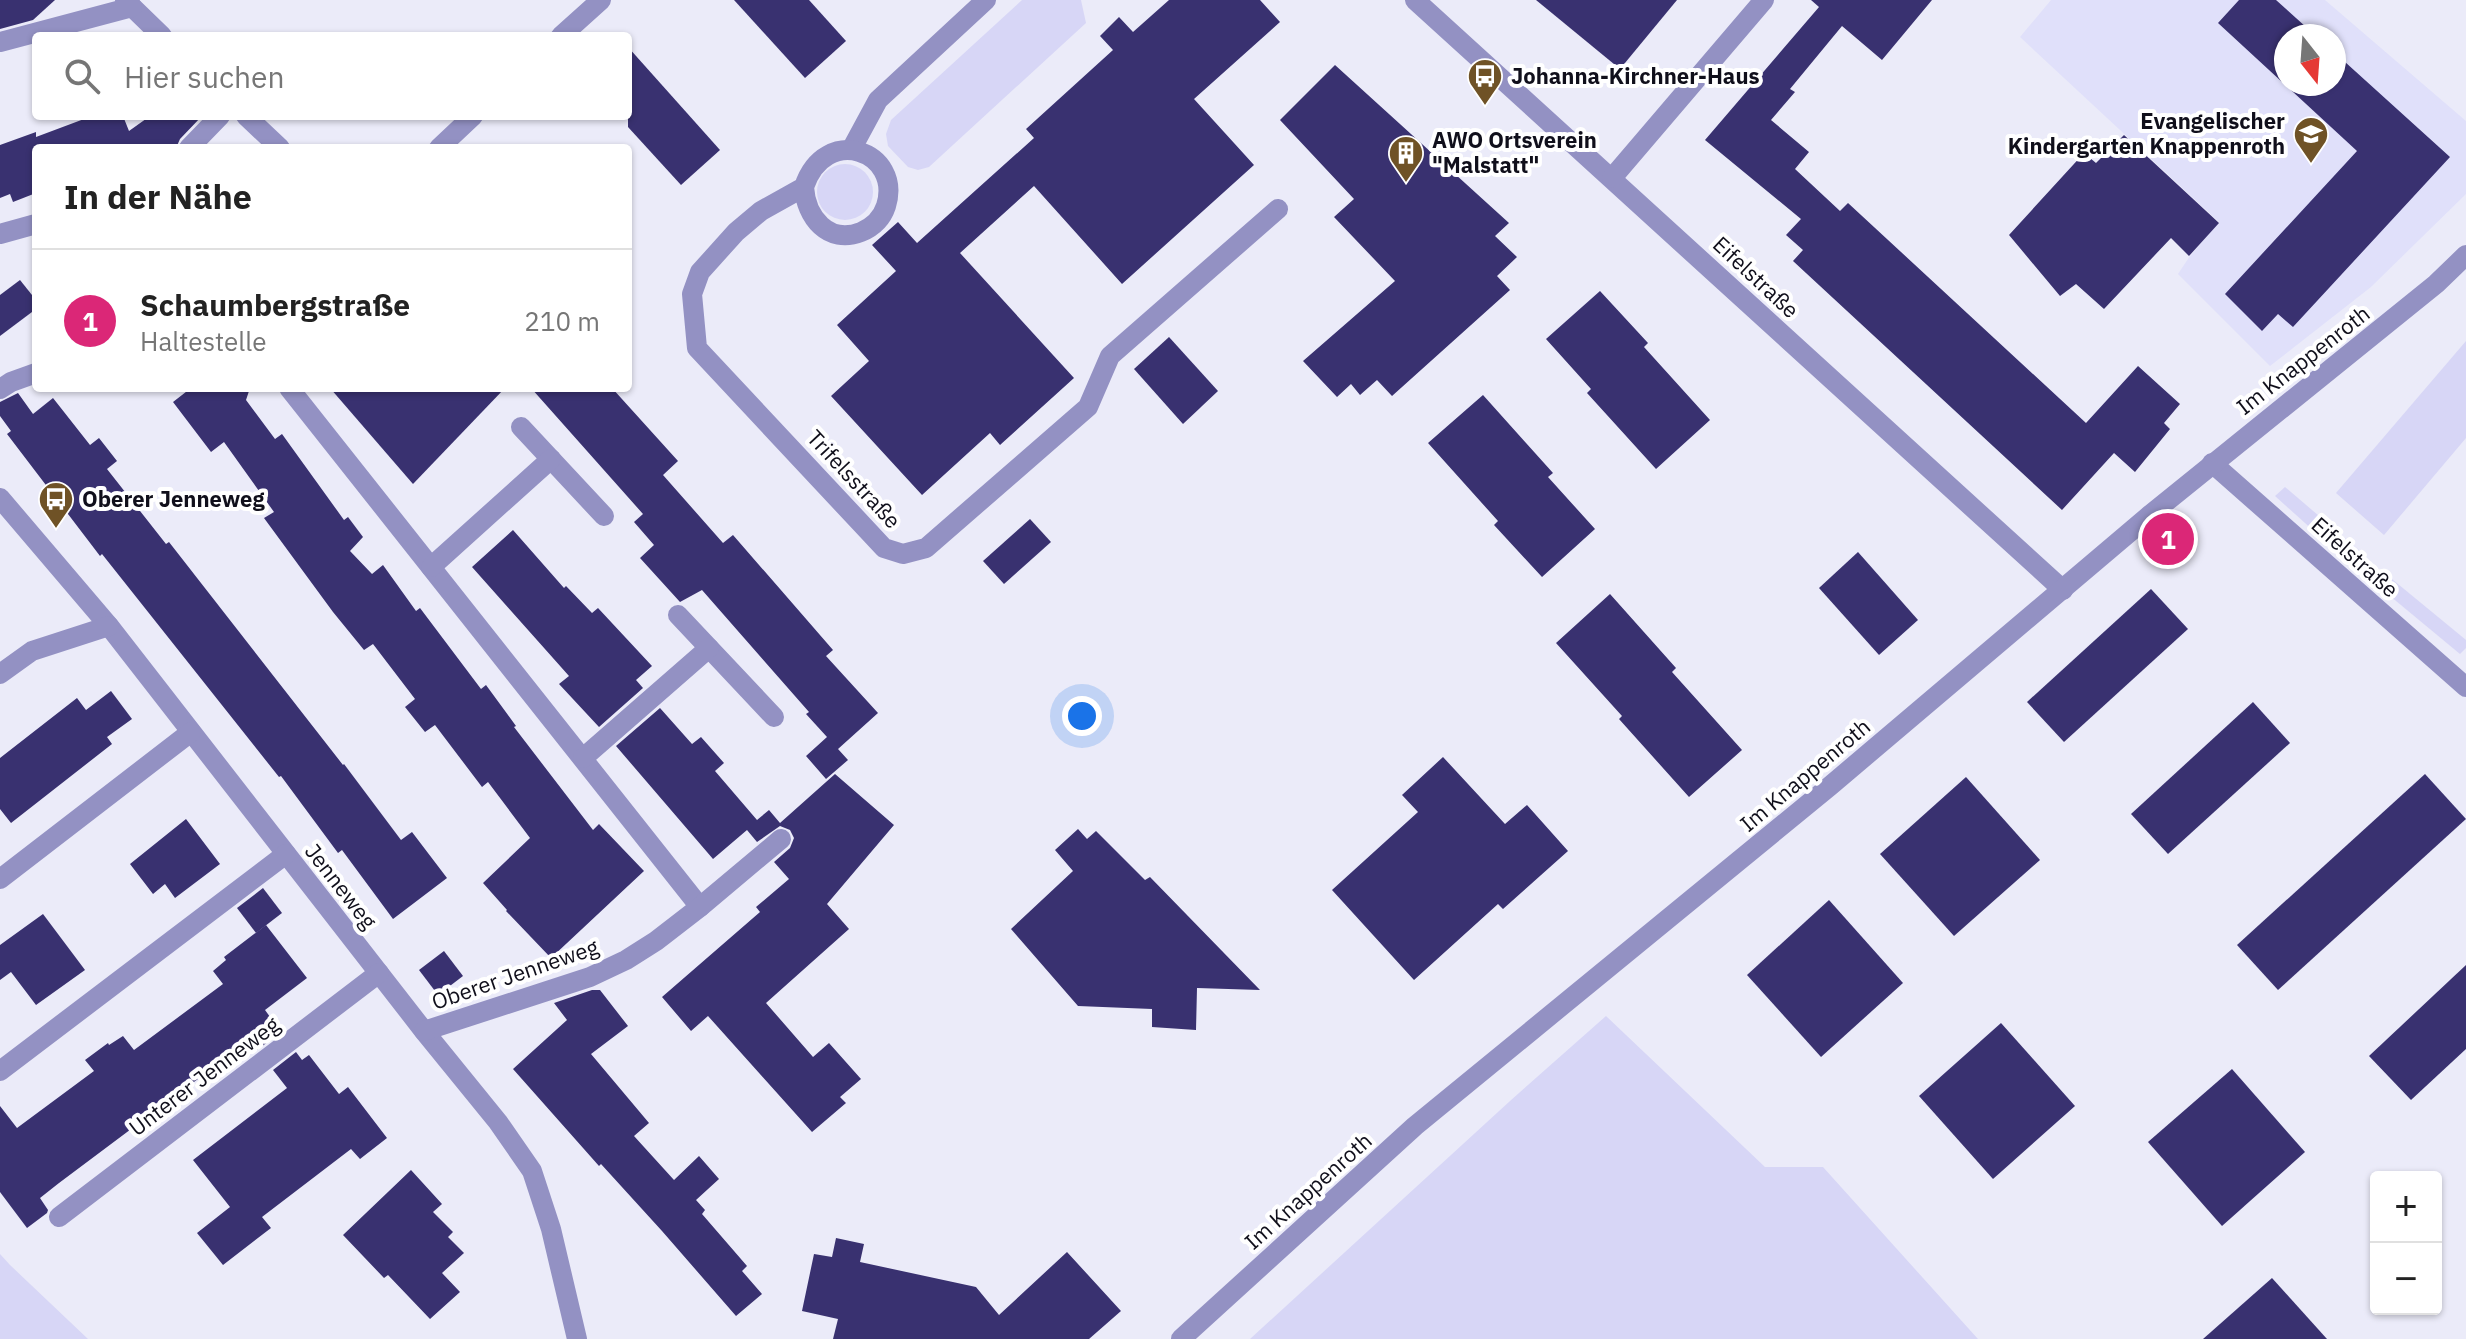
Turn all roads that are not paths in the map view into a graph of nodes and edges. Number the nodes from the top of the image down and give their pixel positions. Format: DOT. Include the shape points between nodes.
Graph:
graph roads {
  1 [pos="601,0"];
  2 [pos="986,0"];
  3 [pos="1415,0"];
  4 [pos="1764,0"];
  5 [pos="129,4"];
  6 [pos="34,32"];
  7 [pos="158,32"];
  8 [pos="565,32"];
  9 [pos="32,33"];
  10 [pos="0,42"];
  11 [pos="216,120"];
  12 [pos="250,120"];
  13 [pos="469,120"];
  14 [pos="193,144"];
  15 [pos="276,144"];
  16 [pos="443,144"];
  17 [pos="851,150"];
  18 [pos="1612,178"];
  19 [pos="804,187"];
  20 [pos="1278,209"];
  21 [pos="32,225"];
  22 [pos="0,234"];
  23 [pos="2466,255"];
  24 [pos="32,374"];
  25 [pos="0,389"];
  26 [pos="292,392"];
  27 [pos="521,427"];
  28 [pos="551,459"];
  29 [pos="2212,463"];
  30 [pos="2,503"];
  31 [pos="604,516"];
  32 [pos="431,567"];
  33 [pos="2063,590"];
  34 [pos="678,615"];
  35 [pos="109,626"];
  36 [pos="709,648"];
  37 [pos="0,674"];
  38 [pos="2466,687"];
  39 [pos="774,717"];
  40 [pos="191,732"];
  41 [pos="583,758"];
  42 [pos="781,839"];
  43 [pos="286,854"];
  44 [pos="0,879"];
  45 [pos="700,907"];
  46 [pos="379,973"];
  47 [pos="424,1031"];
  48 [pos="0,1071"];
  49 [pos="59,1217"];
  50 [pos="577,1339"];
  51 [pos="1181,1339"];
  1 -- 8 [label="street"];
  2 -- 17 [label="street" via="878,100"];
  3 -- 18 [label="street, Eifelstraße"];
  4 -- 18 [label="street"];
  5 -- 6 [label="street"];
  5 -- 7 [label="street"];
  9 -- 10 [label="street"];
  11 -- 14 [label="street"];
  12 -- 15 [label="street"];
  13 -- 16 [label="street"];
  17 -- 19 [label="street, Trifelsstraße" via="820,159"];
  17 -- 19 [label="street" via="880,165 887,180 889,197 873,226 841,235 825,230 805,204"];
  18 -- 33 [label="street, Eifelstraße"];
  19 -- 20 [label="street, Trifelsstraße" via="761,211 700,272 692,294 697,348 884,548 903,554 926,548 1088,407 1110,356"];
  21 -- 22 [label="street"];
  23 -- 29 [label="street, Im Knappenroth"];
  24 -- 25 [label="street"];
  26 -- 32 [label="street"];
  27 -- 28 [label="street"];
  28 -- 31 [label="street"];
  28 -- 32 [label="street"];
  29 -- 33 [label="street, Im Knappenroth"];
  29 -- 38 [label="street, Eifelstraße"];
  30 -- 35 [label="street, Jenneweg"];
  32 -- 41 [label="street"];
  33 -- 51 [label="street, Im Knappenroth" via="1415,1126"];
  34 -- 36 [label="street"];
  35 -- 37 [label="street" via="32,651"];
  35 -- 40 [label="street, Jenneweg"];
  36 -- 39 [label="street"];
  36 -- 41 [label="street"];
  40 -- 43 [label="street, Jenneweg"];
  40 -- 44 [label="street"];
  41 -- 45 [label="street"];
  42 -- 45 [label="street, Oberer Jenneweg"];
  43 -- 46 [label="street, Jenneweg"];
  43 -- 48 [label="street"];
  45 -- 47 [label="street, Oberer Jenneweg" via="656,941 590,977"];
  46 -- 47 [label="street, Jenneweg"];
  46 -- 49 [label="street, Unterer Jenneweg"];
  47 -- 50 [label="street, Jenneweg" via="532,1171"];
}
